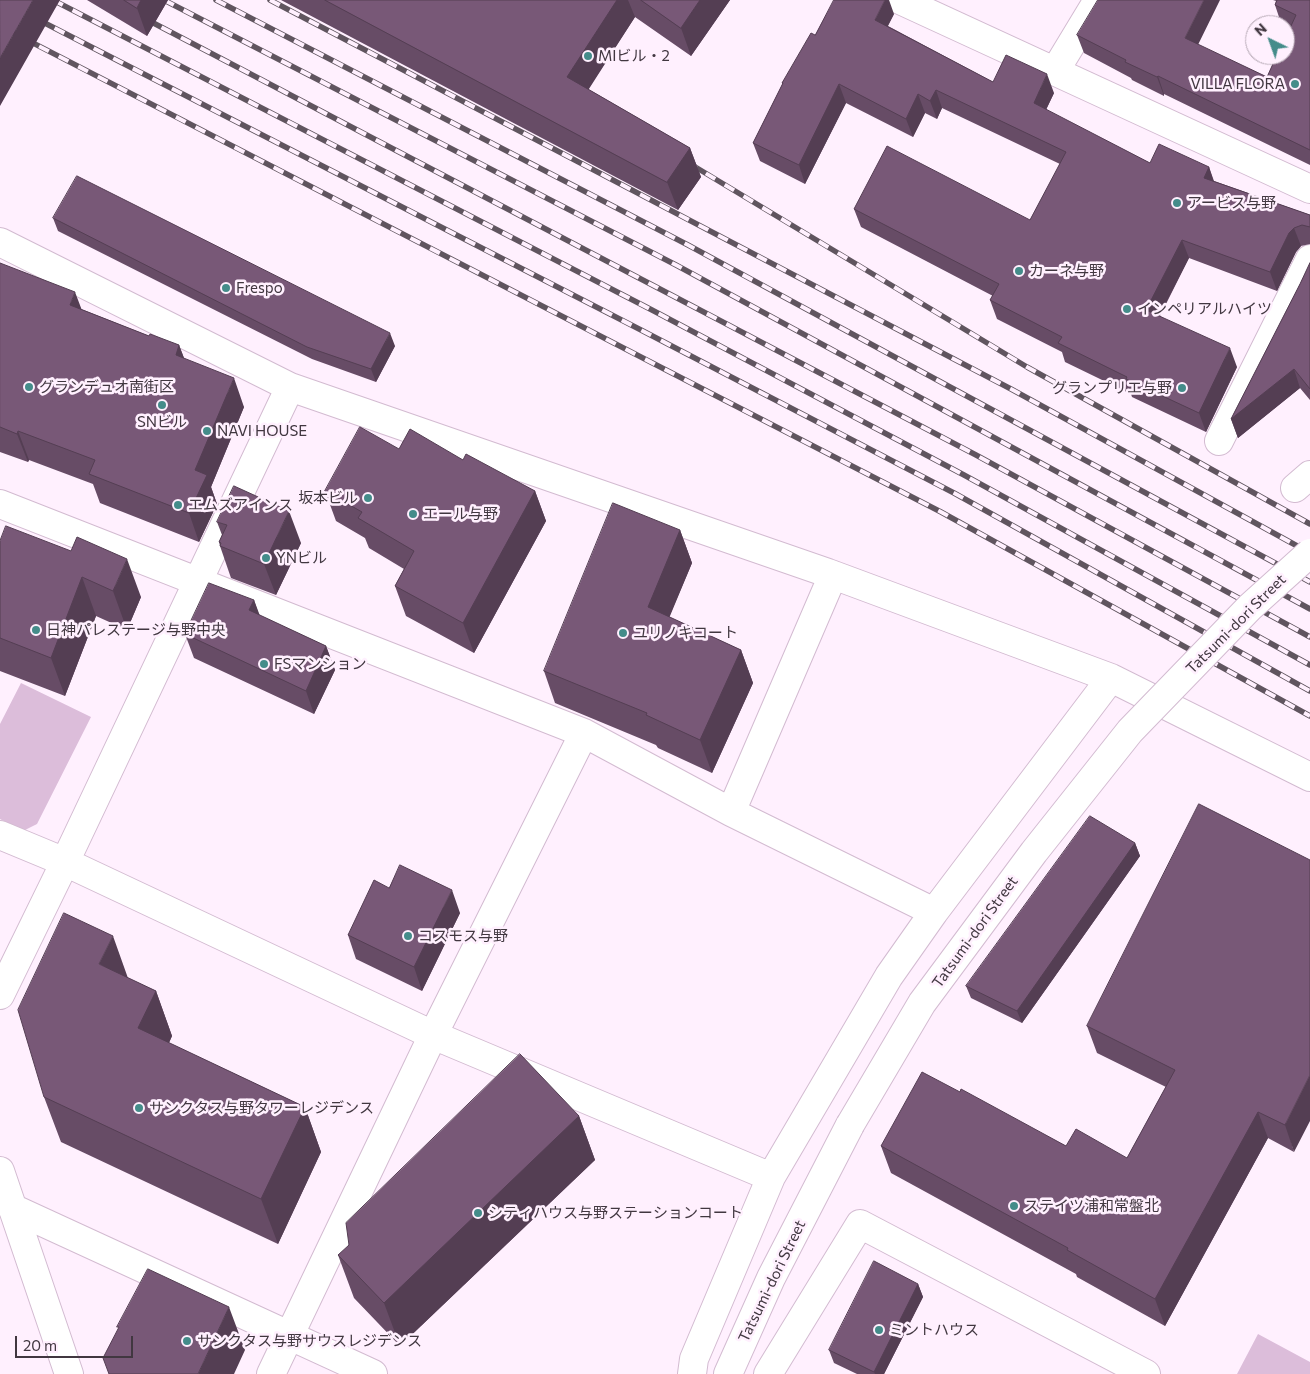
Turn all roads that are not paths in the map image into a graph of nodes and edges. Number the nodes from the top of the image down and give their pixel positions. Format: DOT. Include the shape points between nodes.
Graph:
graph roads {
  1 [pos="900,0"];
  2 [pos="1098,0"];
  3 [pos="1055,71"];
  4 [pos="1310,189"];
  5 [pos="0,242"];
  6 [pos="1310,259"];
  7 [pos="290,387"];
  8 [pos="1220,441"];
  9 [pos="0,504"];
  10 [pos="1310,553"];
  11 [pos="833,575"];
  12 [pos="197,581"];
  13 [pos="1111,678"];
  14 [pos="584,733"];
  15 [pos="1310,776"];
  16 [pos="731,812"];
  17 [pos="0,836"];
  18 [pos="65,862"];
  19 [pos="934,912"];
  20 [pos="0,995"];
  21 [pos="433,1035"];
  22 [pos="0,1171"];
  23 [pos="771,1177"];
  24 [pos="12,1208"];
  25 [pos="289,1336"];
  26 [pos="69,1374"];
  27 [pos="271,1374"];
  28 [pos="373,1374"];
  29 [pos="692,1374"];
  30 [pos="728,1374"];
  31 [pos="768,1374"];
  32 [pos="1146,1374"];
  1 -- 3 [label="street"];
  2 -- 3 [label="street"];
  3 -- 4 [label="street"];
  5 -- 7 [label="street"];
  6 -- 8 [label="street"];
  7 -- 11 [label="street"];
  7 -- 12 [label="street"];
  9 -- 12 [label="street"];
  10 -- 30 [label="street, Tatsumi-dori Street, bridge" via="1250,607 1130,731 1034,852 922,1003 850,1125 771,1278"];
  11 -- 13 [label="street"];
  11 -- 16 [label="street"];
  12 -- 14 [label="street"];
  12 -- 18 [label="street"];
  13 -- 15 [label="street"];
  13 -- 19 [label="street"];
  14 -- 16 [label="street"];
  14 -- 21 [label="street"];
  16 -- 19 [label="street"];
  17 -- 18 [label="street"];
  18 -- 20 [label="street"];
  18 -- 21 [label="street"];
  19 -- 23 [label="street" via="889,976"];
  21 -- 23 [label="street"];
  21 -- 25 [label="street"];
  22 -- 24 [label="street"];
  23 -- 29 [label="street" via="694,1359"];
  24 -- 25 [label="street"];
  24 -- 26 [label="street"];
  25 -- 27 [label="street"];
  25 -- 28 [label="street"];
  31 -- 32 [label="street" via="860,1224"];
}
